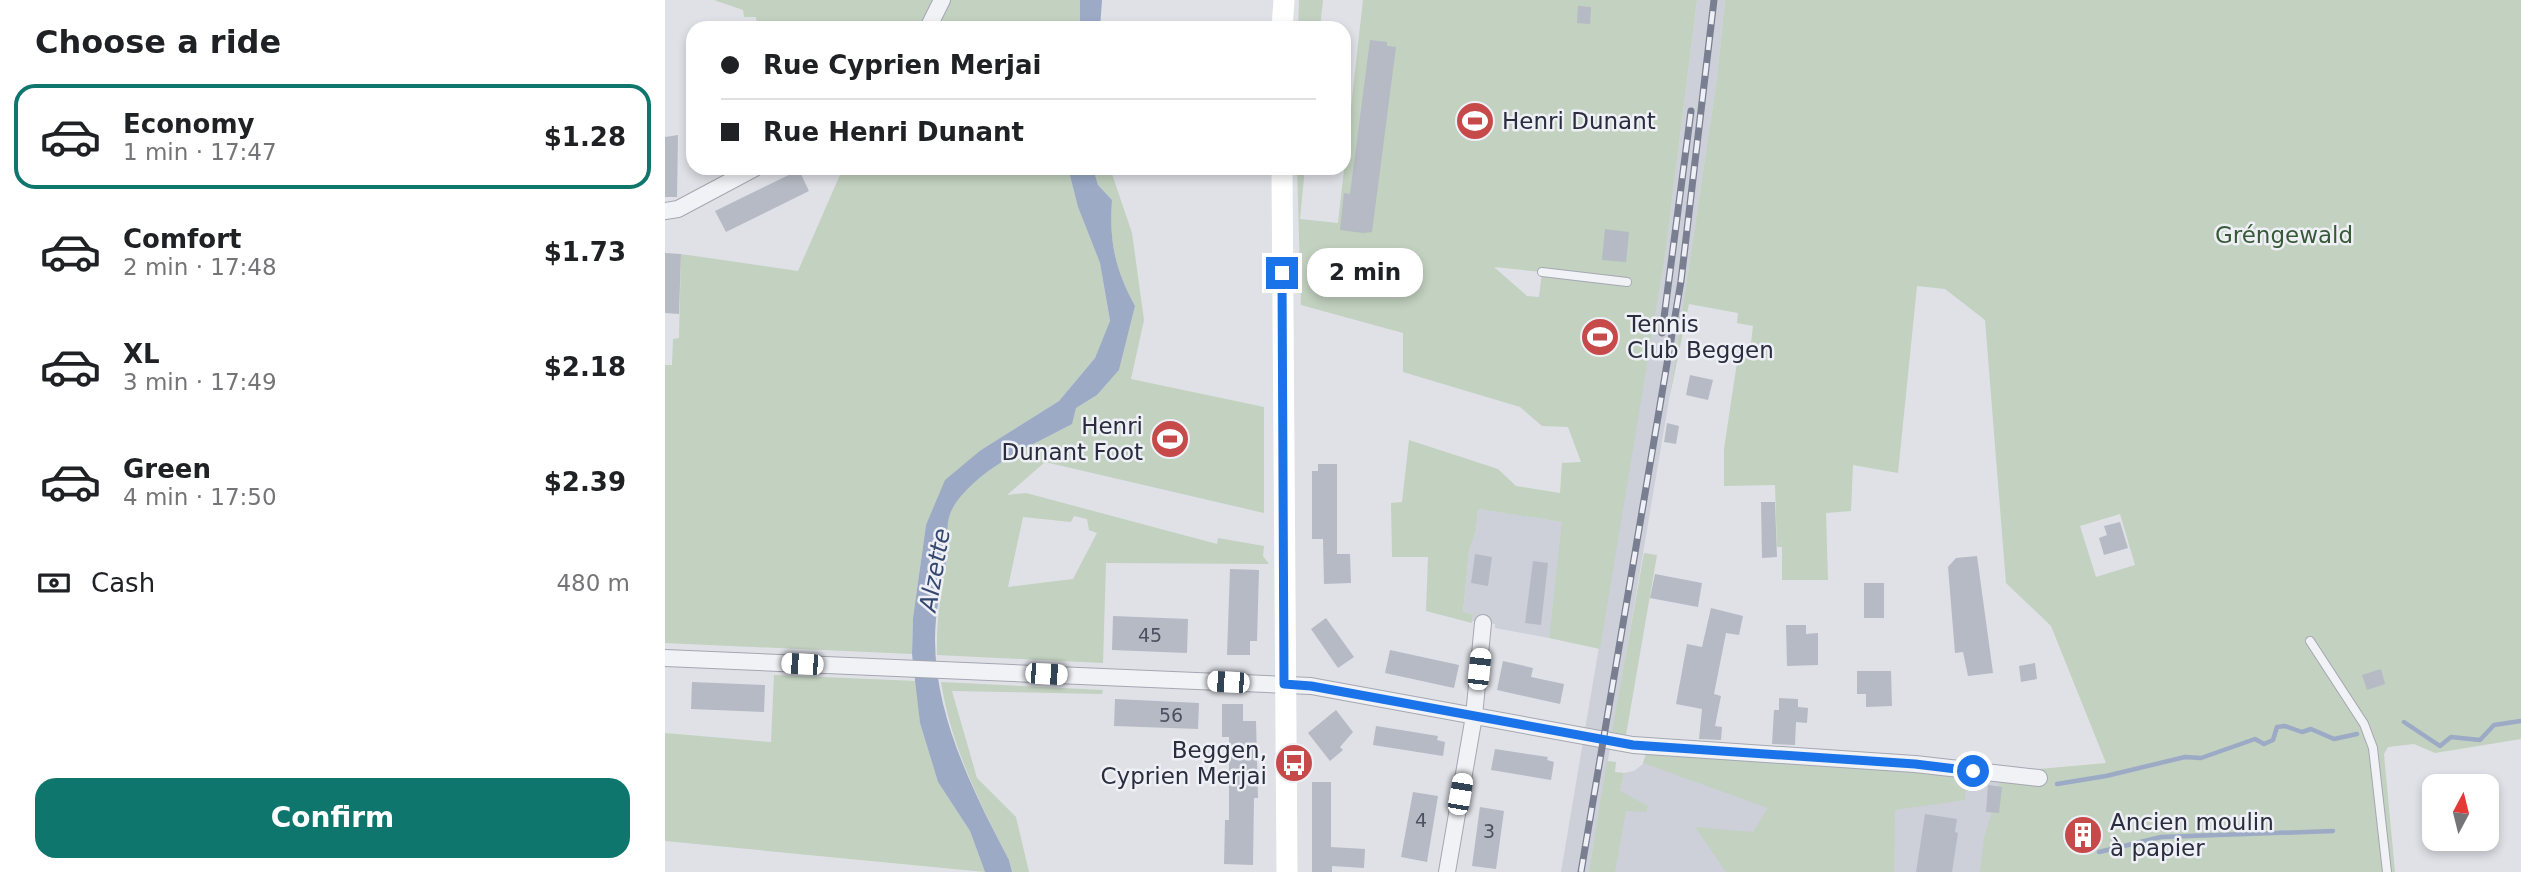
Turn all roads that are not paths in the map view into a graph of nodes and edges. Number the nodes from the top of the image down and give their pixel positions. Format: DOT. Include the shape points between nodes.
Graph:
graph roads {
  1 [pos="942,0"];
  2 [pos="1284,0"];
  3 [pos="932,21"];
  4 [pos="1282,21"];
  5 [pos="742,175"];
  6 [pos="1282,175"];
  7 [pos="665,211"];
  8 [pos="1542,272"];
  9 [pos="1627,282"];
  10 [pos="1483,622"];
  11 [pos="2310,641"];
  12 [pos="665,658"];
  13 [pos="1284,684"];
  14 [pos="1474,716"];
  15 [pos="2039,778"];
  16 [pos="1287,872"];
  17 [pos="1447,872"];
  18 [pos="2387,872"];
  1 -- 3 [label="street"];
  2 -- 4 [label="main road"];
  5 -- 7 [label="street" via="678,209"];
  6 -- 13 [label="main road"];
  8 -- 9 [label="lane"];
  10 -- 14 [label="street"];
  11 -- 18 [label="lane" via="2364,724 2373,748"];
  12 -- 13 [label="street"];
  13 -- 14 [label="street"];
  13 -- 16 [label="main road"];
  14 -- 15 [label="street" via="1633,745 1915,764"];
  14 -- 17 [label="street"];
}
